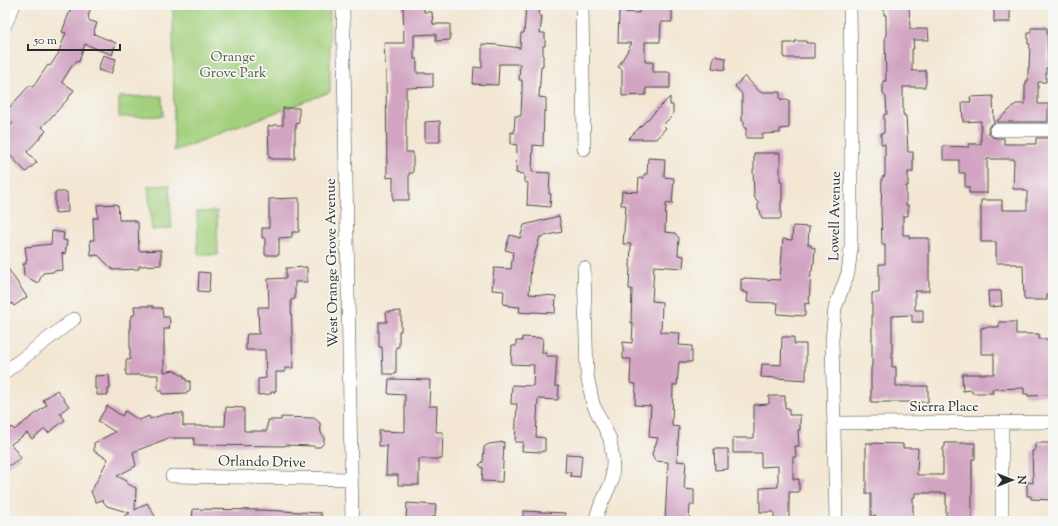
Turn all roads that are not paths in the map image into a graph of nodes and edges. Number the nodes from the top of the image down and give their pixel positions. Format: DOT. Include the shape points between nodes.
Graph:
graph roads {
  1 [pos="14,5"];
  2 [pos="343,5"];
  3 [pos="582,5"];
  4 [pos="850,5"];
  5 [pos="5,25"];
  6 [pos="996,130"];
  7 [pos="1053,130"];
  8 [pos="584,149"];
  9 [pos="584,268"];
  10 [pos="74,319"];
  11 [pos="5,372"];
  12 [pos="1002,422"];
  13 [pos="1053,422"];
  14 [pos="835,423"];
  15 [pos="172,476"];
  16 [pos="352,479"];
  17 [pos="352,521"];
  18 [pos="595,521"];
  19 [pos="836,521"];
  20 [pos="1002,521"];
  1 -- 5 [label="street"];
  2 -- 16 [label="street, West Orange Grove Avenue"];
  3 -- 8 [label="street"];
  4 -- 14 [label="street, Lowell Avenue" via="851,248 848,273 835,308 832,340"];
  6 -- 7 [label="street"];
  9 -- 18 [label="street" via="587,375 593,404 610,439 613,460 612,481"];
  10 -- 11 [label="street"];
  12 -- 13 [label="street, Sierra Place"];
  12 -- 14 [label="street, Sierra Place"];
  12 -- 20 [label="street"];
  14 -- 19 [label="street, Lowell Avenue"];
  15 -- 16 [label="street, Orlando Drive"];
  16 -- 17 [label="street, West Orange Grove Avenue"];
}
